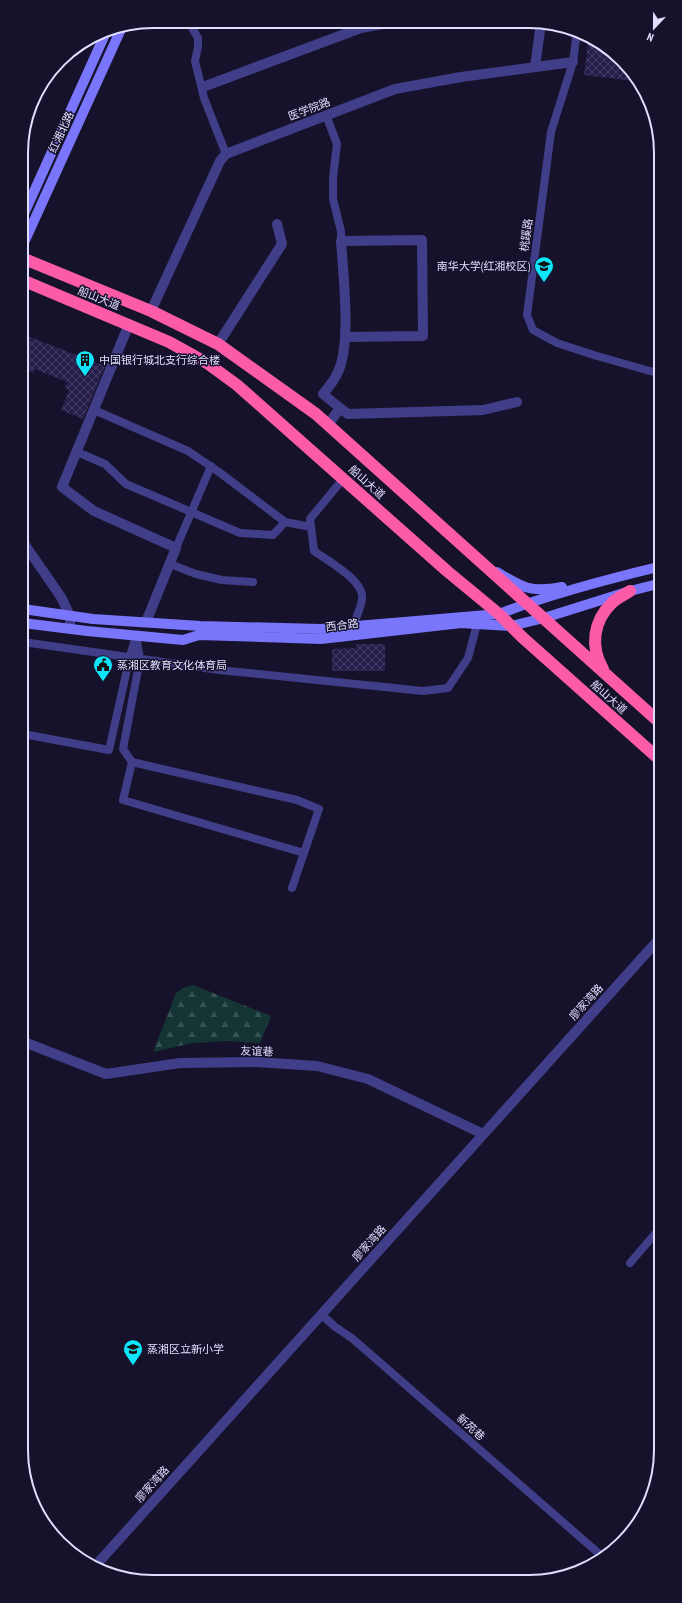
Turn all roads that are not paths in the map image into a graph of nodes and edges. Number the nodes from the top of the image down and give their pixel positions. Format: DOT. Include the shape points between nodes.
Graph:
graph roads {
  1 [pos="192,28"];
  2 [pos="361,28"];
  3 [pos="540,28"];
  4 [pos="119,33"];
  5 [pos="576,38"];
  6 [pos="103,39"];
  7 [pos="572,62"];
  8 [pos="535,67"];
  9 [pos="203,87"];
  10 [pos="326,115"];
  11 [pos="226,154"];
  12 [pos="28,205"];
  13 [pos="276,224"];
  14 [pos="28,234"];
  15 [pos="341,241"];
  16 [pos="28,260"];
  17 [pos="28,282"];
  18 [pos="151,311"];
  19 [pos="129,324"];
  20 [pos="345,337"];
  21 [pos="218,344"];
  22 [pos="654,372"];
  23 [pos="517,402"];
  24 [pos="340,408"];
  25 [pos="94,410"];
  26 [pos="328,425"];
  27 [pos="77,452"];
  28 [pos="211,466"];
  29 [pos="343,479"];
  30 [pos="191,512"];
  31 [pos="285,522"];
  32 [pos="311,527"];
  33 [pos="176,548"];
  34 [pos="28,550"];
  35 [pos="476,558"];
  36 [pos="170,564"];
  37 [pos="654,568"];
  38 [pos="611,579"];
  39 [pos="253,582"];
  40 [pos="654,585"];
  41 [pos="630,591"];
  42 [pos="526,604"];
  43 [pos="28,610"];
  44 [pos="499,614"];
  45 [pos="70,616"];
  46 [pos="544,618"];
  47 [pos="141,622"];
  48 [pos="28,624"];
  49 [pos="477,624"];
  50 [pos="353,626"];
  51 [pos="511,626"];
  52 [pos="70,629"];
  53 [pos="136,636"];
  54 [pos="28,643"];
  55 [pos="130,657"];
  56 [pos="140,659"];
  57 [pos="607,675"];
  58 [pos="654,717"];
  59 [pos="28,735"];
  60 [pos="654,755"];
  61 [pos="132,762"];
  62 [pos="304,853"];
  63 [pos="292,888"];
  64 [pos="654,945"];
  65 [pos="28,1044"];
  66 [pos="483,1134"];
  67 [pos="654,1235"];
  68 [pos="630,1263"];
  69 [pos="321,1314"];
  70 [pos="599,1553"];
  71 [pos="99,1562"];
  1 -- 9 [label="lane" via="198,38 195,61"];
  2 -- 9 [label="street"];
  3 -- 8 [label="street"];
  4 -- 14 [label="main road, 红湘北路"];
  5 -- 7 [label="lane, 桃蹊路"];
  6 -- 12 [label="main road, 红湘北路"];
  7 -- 8 [label="street, 医学院路"];
  7 -- 22 [label="lane, 桃蹊路" via="551,132 527,315 533,330 557,343"];
  8 -- 10 [label="street, 医学院路" via="395,89"];
  9 -- 11 [label="lane" via="204,98"];
  10 -- 11 [label="street, 医学院路"];
  10 -- 15 [label="lane" via="337,144 333,199"];
  11 -- 18 [label="street" via="220,161"];
  13 -- 21 [label="street" via="282,244"];
  15 -- 20 [label="street"];
  15 -- 20 [label="street" via="422,240 423,336"];
  16 -- 18 [label="highway, 船山大道"];
  17 -- 19 [label="highway, 船山大道"];
  18 -- 21 [label="highway, 船山大道"];
  19 -- 25 [label="street"];
  19 -- 29 [label="highway, 船山大道" via="207,363 237,385"];
  20 -- 24 [label="street" via="339,369 323,394"];
  21 -- 26 [label="highway, 船山大道"];
  23 -- 24 [label="street" via="483,410 348,414"];
  24 -- 26 [label="street"];
  25 -- 27 [label="street"];
  25 -- 28 [label="lane" via="188,451"];
  26 -- 35 [label="highway, 船山大道"];
  27 -- 30 [label="lane" via="105,464 126,484"];
  27 -- 33 [label="street" via="62,487 94,510"];
  28 -- 30 [label="lane"];
  28 -- 31 [label="lane"];
  29 -- 32 [label="lane" via="310,519"];
  29 -- 44 [label="highway, 船山大道"];
  30 -- 31 [label="lane" via="240,533 273,535"];
  30 -- 33 [label="lane"];
  31 -- 32 [label="lane"];
  32 -- 50 [label="lane" via="314,551 349,575 362,592"];
  33 -- 36 [label="street"];
  34 -- 45 [label="street" via="61,597"];
  35 -- 38 [label="main road" via="516,583 537,590"];
  35 -- 42 [label="highway, 船山大道"];
  36 -- 39 [label="lane" via="222,580"];
  36 -- 47 [label="street"];
  37 -- 38 [label="main road, 西合路"];
  38 -- 42 [label="main road, 西合路"];
  40 -- 41 [label="main road, 西合路"];
  41 -- 46 [label="main road, 西合路"];
  41 -- 57 [label="highway" via="612,602 597,625 594,636 595,648 598,661"];
  42 -- 44 [label="main road, 西合路"];
  42 -- 46 [label="highway, 船山大道"];
  43 -- 45 [label="main road, 西合路"];
  44 -- 50 [label="main road, 西合路"];
  44 -- 51 [label="highway, 船山大道"];
  45 -- 47 [label="main road, 西合路"];
  45 -- 52 [label="street"];
  46 -- 51 [label="main road, 西合路"];
  46 -- 57 [label="highway, 船山大道"];
  47 -- 50 [label="main road, 西合路" via="321,629"];
  47 -- 53 [label="main road"];
  48 -- 52 [label="main road, 西合路"];
  49 -- 51 [label="main road, 西合路"];
  49 -- 53 [label="main road, 西合路" via="461,623 321,639 199,635 183,640"];
  49 -- 56 [label="lane" via="468,658 448,688 423,691 219,670"];
  51 -- 60 [label="highway, 船山大道"];
  52 -- 53 [label="main road, 西合路"];
  53 -- 55 [label="lane"];
  53 -- 56 [label="lane"];
  54 -- 55 [label="lane"];
  55 -- 56 [label="lane"];
  55 -- 59 [label="lane" via="109,750"];
  56 -- 61 [label="lane" via="123,749"];
  57 -- 58 [label="highway, 船山大道"];
  61 -- 62 [label="lane" via="123,800"];
  61 -- 62 [label="lane" via="297,800 319,809"];
  62 -- 63 [label="lane"];
  64 -- 66 [label="street, 廖家湾路"];
  65 -- 66 [label="street, 友谊巷" via="106,1074 180,1063 256,1062 317,1066 368,1079"];
  66 -- 69 [label="street, 廖家湾路"];
  67 -- 68 [label="lane"];
  69 -- 70 [label="lane, 新苑巷"];
  69 -- 71 [label="street, 廖家湾路"];
}
